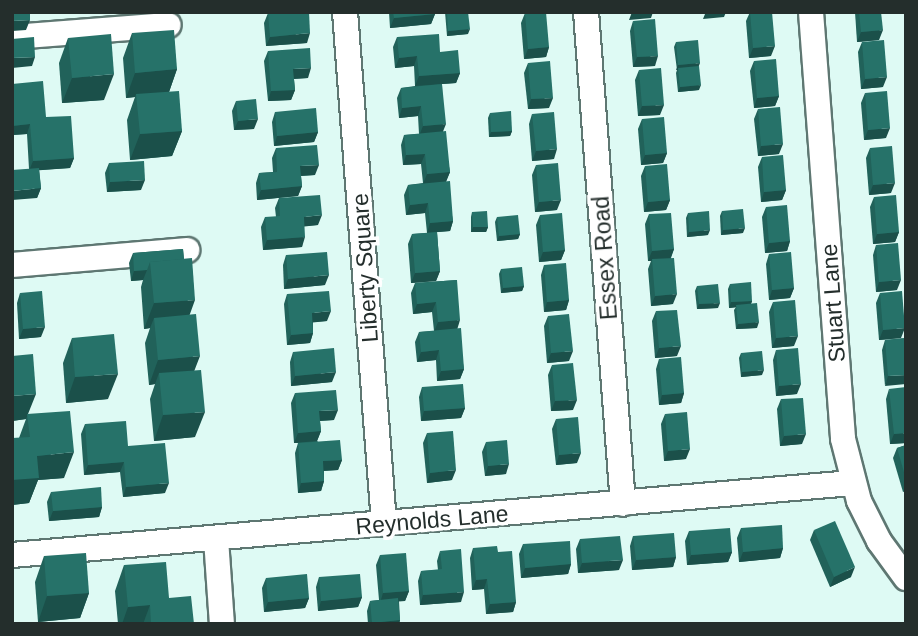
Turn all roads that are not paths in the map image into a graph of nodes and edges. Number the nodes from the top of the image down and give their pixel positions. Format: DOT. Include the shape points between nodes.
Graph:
graph roads {
  1 [pos="345,12"];
  2 [pos="586,12"];
  3 [pos="811,12"];
  4 [pos="169,25"];
  5 [pos="12,37"];
  6 [pos="187,250"];
  7 [pos="12,265"];
  8 [pos="852,483"];
  9 [pos="623,504"];
  10 [pos="384,524"];
  11 [pos="216,539"];
  12 [pos="12,555"];
  13 [pos="906,578"];
  14 [pos="222,624"];
  1 -- 10 [label="street, Liberty Square"];
  2 -- 9 [label="street, Essex Road"];
  3 -- 8 [label="street, Stuart Lane" via="843,439"];
  4 -- 5 [label="street"];
  6 -- 7 [label="street"];
  8 -- 9 [label="street, Reynolds Lane"];
  8 -- 13 [label="street, Stuart Lane" via="879,541"];
  9 -- 10 [label="street, Reynolds Lane"];
  10 -- 11 [label="street, Reynolds Lane"];
  11 -- 12 [label="street, Reynolds Lane"];
  11 -- 14 [label="street"];
}
